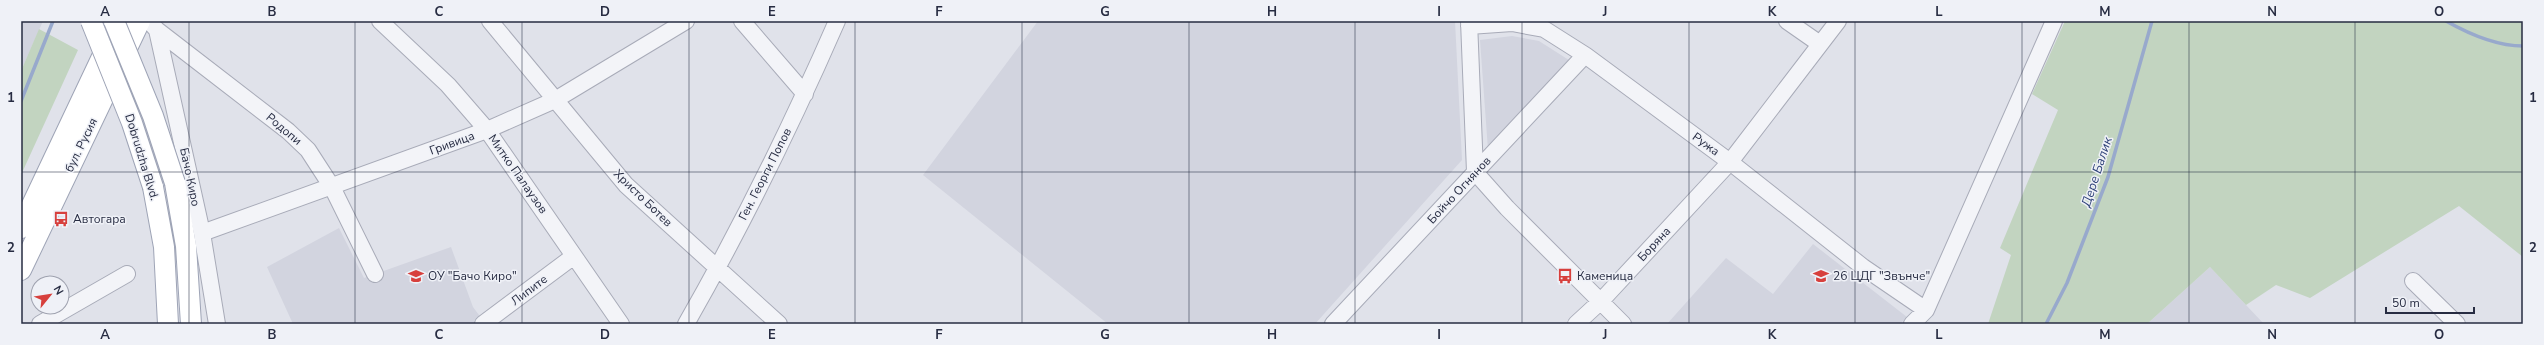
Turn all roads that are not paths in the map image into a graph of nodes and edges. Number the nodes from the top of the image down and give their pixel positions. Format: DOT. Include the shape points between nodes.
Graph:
graph roads {
  1 [pos="91,21"];
  2 [pos="114,21"];
  3 [pos="119,21"];
  4 [pos="380,21"];
  5 [pos="490,21"];
  6 [pos="686,21"];
  7 [pos="742,21"];
  8 [pos="837,21"];
  9 [pos="1787,21"];
  10 [pos="1838,21"];
  11 [pos="2054,21"];
  12 [pos="149,24"];
  13 [pos="1469,24"];
  14 [pos="1820,44"];
  15 [pos="1585,55"];
  16 [pos="805,94"];
  17 [pos="554,100"];
  18 [pos="487,130"];
  19 [pos="1730,162"];
  20 [pos="1476,172"];
  21 [pos="332,186"];
  22 [pos="21,228"];
  23 [pos="202,233"];
  24 [pos="574,256"];
  25 [pos="718,267"];
  26 [pos="21,270"];
  27 [pos="127,274"];
  28 [pos="375,274"];
  29 [pos="2413,281"];
  30 [pos="1601,301"];
  31 [pos="1926,310"];
  32 [pos="40,324"];
  33 [pos="168,324"];
  34 [pos="190,324"];
  35 [pos="217,324"];
  36 [pos="483,324"];
  37 [pos="621,324"];
  38 [pos="686,324"];
  39 [pos="779,324"];
  40 [pos="1332,324"];
  41 [pos="1576,324"];
  42 [pos="1623,324"];
  43 [pos="1912,324"];
  44 [pos="2456,324"];
  1 -- 33 [label="main road, Dobrudzha Blvd., bridge" via="132,123 153,187 164,247"];
  2 -- 34 [label="main road, Dobrudzha Blvd., bridge" via="153,116 174,183 186,246"];
  3 -- 22 [label="main road, бул. Русия"];
  4 -- 18 [label="street, Митко Палаузов" via="448,85"];
  5 -- 17 [label="street, Христо Ботев"];
  6 -- 17 [label="street, Гривица"];
  7 -- 16 [label="street"];
  8 -- 16 [label="street, Ген. Георги Попов"];
  9 -- 14 [label="street"];
  10 -- 14 [label="street, Боряна"];
  11 -- 31 [label="street"];
  12 -- 21 [label="street, Родопи" via="288,131 308,150"];
  12 -- 23 [label="street, Бачо Киро"];
  12 -- 26 [label="main road, бул. Русия"];
  13 -- 15 [label="street, Ружа" via="1529,24 1544,29"];
  13 -- 20 [label="street"];
  14 -- 19 [label="street, Боряна"];
  15 -- 19 [label="street, Ружа"];
  15 -- 20 [label="street, Бойчо Огнянов"];
  16 -- 25 [label="street, Ген. Георги Попов"];
  17 -- 18 [label="street, Гривица"];
  17 -- 25 [label="street, Христо Ботев" via="626,185"];
  18 -- 21 [label="street, Гривица"];
  18 -- 24 [label="street, Митко Палаузов"];
  19 -- 30 [label="street, Боряна"];
  19 -- 31 [label="street, Ружа" via="1863,267"];
  20 -- 30 [label="street" via="1507,208"];
  20 -- 40 [label="street, Бойчо Огнянов"];
  21 -- 23 [label="street, Гривица"];
  21 -- 28 [label="street, Родопи"];
  23 -- 35 [label="street, Бачо Киро"];
  24 -- 36 [label="street, Липите"];
  24 -- 37 [label="street, Митко Палаузов"];
  25 -- 38 [label="street, Ген. Георги Попов"];
  25 -- 39 [label="street, Христо Ботев"];
  27 -- 32 [label="street"];
  29 -- 44 [label="street"];
  30 -- 41 [label="street, Боряна"];
  30 -- 42 [label="street"];
  31 -- 43 [label="street"];
}
